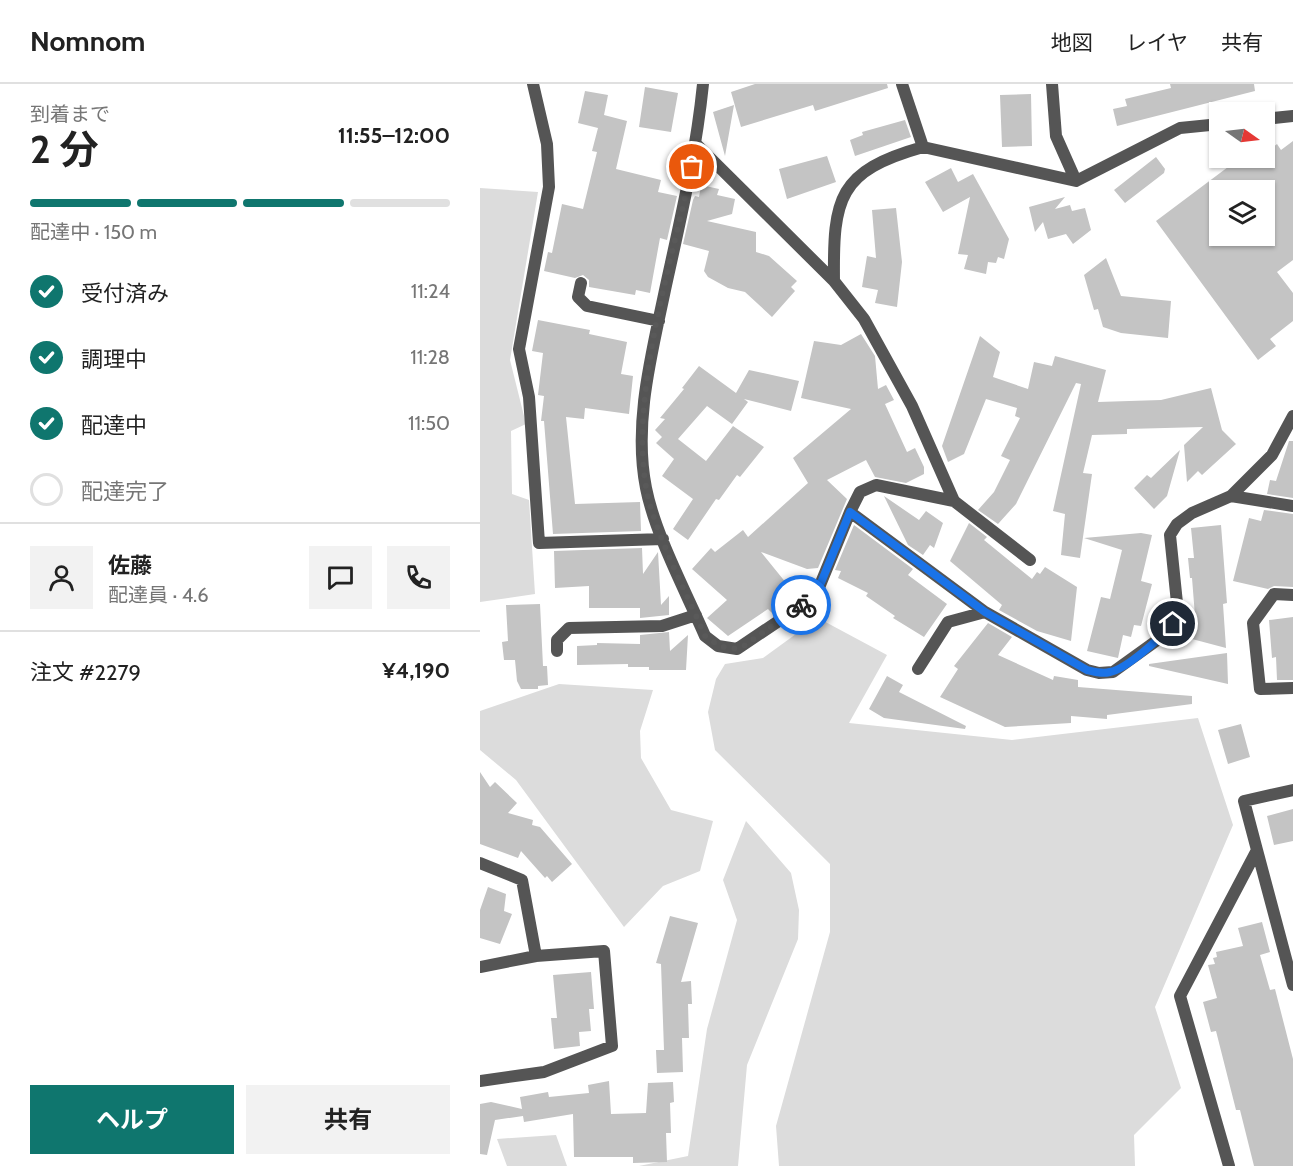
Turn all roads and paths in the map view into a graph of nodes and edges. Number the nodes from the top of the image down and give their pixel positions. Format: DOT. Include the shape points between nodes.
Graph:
graph roads {
  1 [pos="533,84"];
  2 [pos="703,84"];
  3 [pos="902,84"];
  4 [pos="1052,84"];
  5 [pos="1293,116"];
  6 [pos="1275,118"];
  7 [pos="1209,125"];
  8 [pos="697,145"];
  9 [pos="923,147"];
  10 [pos="1076,182"];
  11 [pos="834,281"];
  12 [pos="581,283"];
  13 [pos="659,321"];
  14 [pos="1293,417"];
  15 [pos="1231,496"];
  16 [pos="954,501"];
  17 [pos="1293,506"];
  18 [pos="850,512"];
  19 [pos="663,539"];
  20 [pos="1030,560"];
  21 [pos="1293,595"];
  22 [pos="985,612"];
  23 [pos="696,615"];
  24 [pos="557,651"];
  25 [pos="918,669"];
  26 [pos="1293,688"];
  27 [pos="1293,790"];
  28 [pos="1257,850"];
  29 [pos="480,863"];
  30 [pos="536,956"];
  31 [pos="480,966"];
  32 [pos="1293,985"];
  33 [pos="480,1081"];
  34 [pos="1229,1166"];
  1 -- 19 [label="street" via="547,144 549,187 519,349 529,397 539,543"];
  2 -- 8 [label="street"];
  3 -- 9 [label="street"];
  4 -- 10 [label="street" via="1056,136"];
  5 -- 6 [label="street"];
  7 -- 10 [label="street" via="1180,128"];
  8 -- 11 [label="street"];
  8 -- 13 [label="street"];
  9 -- 10 [label="street"];
  9 -- 11 [label="street" via="896,154 864,172 842,197 833,239"];
  11 -- 16 [label="street" via="864,319 889,361"];
  12 -- 13 [label="street" via="578,297 587,306"];
  13 -- 19 [label="street" via="646,387 642,436 646,489"];
  14 -- 15 [label="street" via="1272,455"];
  15 -- 17 [label="street"];
  15 -- 22 [label="street" via="1192,513 1178,524 1170,536 1177,603 1173,624 1113,672 1087,670"];
  16 -- 18 [label="street" via="876,485 860,492"];
  16 -- 20 [label="street"];
  18 -- 22 [label="street"];
  18 -- 23 [label="street" via="818,590 744,646 718,646 705,636"];
  19 -- 23 [label="street"];
  21 -- 26 [label="street" via="1274,594 1253,623 1260,689"];
  22 -- 25 [label="street" via="948,622"];
  23 -- 24 [label="street" via="662,626 569,628 557,640"];
  27 -- 28 [label="street" via="1244,801"];
  28 -- 32 [label="street"];
  28 -- 34 [label="street" via="1180,996"];
  29 -- 30 [label="street" via="522,880"];
  30 -- 31 [label="street"];
  30 -- 33 [label="street" via="604,951 612,1046 544,1072"];
}
